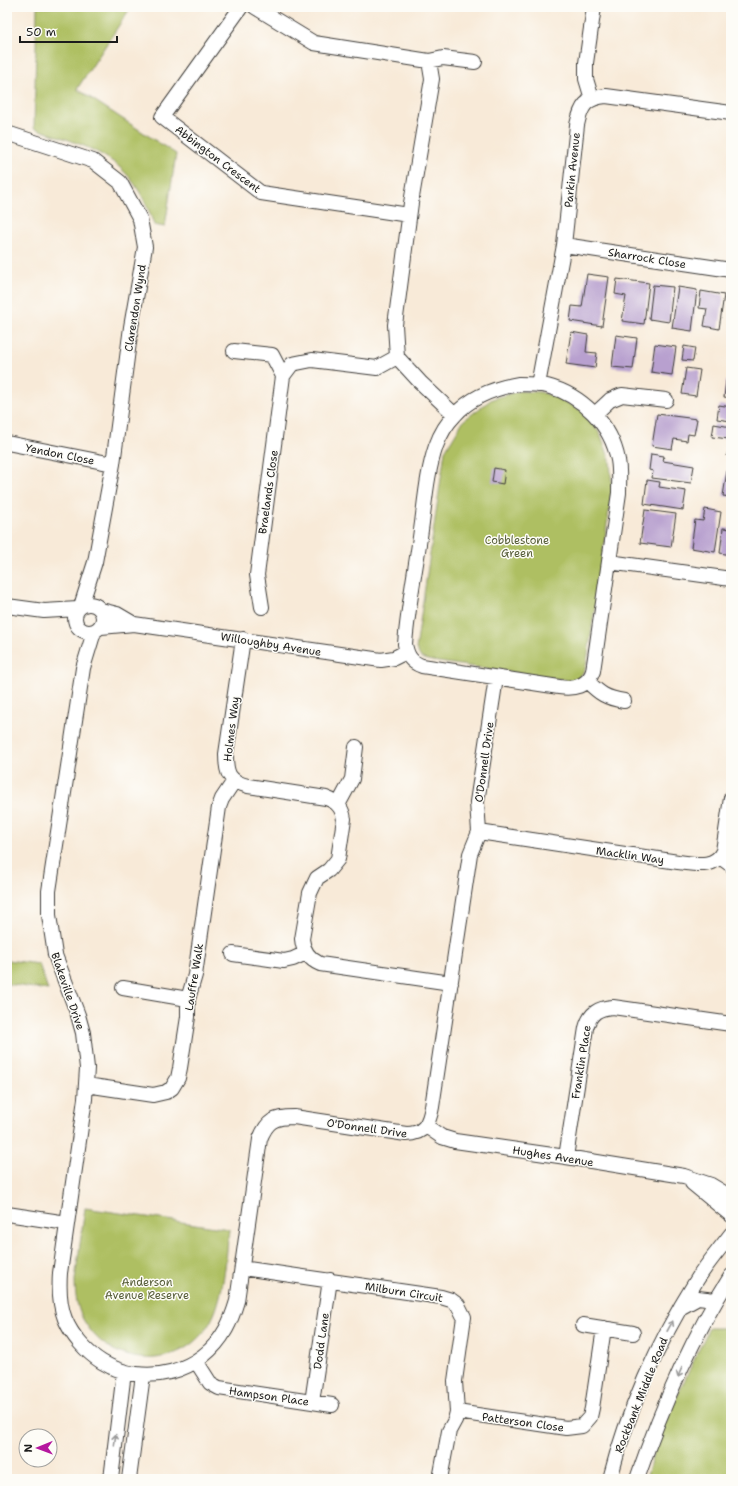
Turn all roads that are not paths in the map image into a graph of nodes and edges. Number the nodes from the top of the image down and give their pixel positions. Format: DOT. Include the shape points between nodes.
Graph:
graph roads {
  1 [pos="241,7"];
  2 [pos="255,7"];
  3 [pos="594,7"];
  4 [pos="429,61"];
  5 [pos="476,62"];
  6 [pos="592,99"];
  7 [pos="731,113"];
  8 [pos="7,133"];
  9 [pos="409,215"];
  10 [pos="564,245"];
  11 [pos="731,270"];
  12 [pos="234,351"];
  13 [pos="397,357"];
  14 [pos="283,376"];
  15 [pos="538,385"];
  16 [pos="666,400"];
  17 [pos="594,414"];
  18 [pos="455,415"];
  19 [pos="7,443"];
  20 [pos="113,464"];
  21 [pos="95,562"];
  22 [pos="609,562"];
  23 [pos="731,579"];
  24 [pos="7,606"];
  25 [pos="262,607"];
  26 [pos="80,608"];
  27 [pos="98,608"];
  28 [pos="44,611"];
  29 [pos="134,624"];
  30 [pos="89,629"];
  31 [pos="243,639"];
  32 [pos="406,652"];
  33 [pos="496,678"];
  34 [pos="587,681"];
  35 [pos="624,701"];
  36 [pos="356,747"];
  37 [pos="234,780"];
  38 [pos="731,798"];
  39 [pos="338,805"];
  40 [pos="479,832"];
  41 [pos="725,861"];
  42 [pos="306,953"];
  43 [pos="233,954"];
  44 [pos="451,983"];
  45 [pos="123,988"];
  46 [pos="188,999"];
  47 [pos="731,1024"];
  48 [pos="86,1085"];
  49 [pos="426,1126"];
  50 [pos="566,1157"];
  51 [pos="684,1176"];
  52 [pos="731,1198"];
  53 [pos="7,1214"];
  54 [pos="731,1215"];
  55 [pos="67,1223"];
  56 [pos="731,1234"];
  57 [pos="242,1268"];
  58 [pos="731,1276"];
  59 [pos="330,1280"];
  60 [pos="715,1300"];
  61 [pos="680,1309"];
  62 [pos="583,1325"];
  63 [pos="604,1328"];
  64 [pos="633,1333"];
  65 [pos="196,1362"];
  66 [pos="134,1373"];
  67 [pos="312,1402"];
  68 [pos="332,1405"];
  69 [pos="457,1412"];
  70 [pos="111,1479"];
  71 [pos="129,1479"];
  72 [pos="440,1479"];
  73 [pos="610,1479"];
  74 [pos="637,1479"];
  1 -- 9 [label="street, Abbington Crescent" via="162,117 262,193"];
  2 -- 4 [label="street" via="314,43"];
  3 -- 6 [label="street" via="586,63 586,79"];
  4 -- 5 [label="street" via="444,58"];
  4 -- 9 [label="street" via="432,79"];
  6 -- 7 [label="street" via="606,96"];
  6 -- 10 [label="street, Parkin Avenue" via="583,106 577,125"];
  8 -- 20 [label="street, Clarendon Wynd" via="93,161 120,182 140,219 145,246 131,327"];
  9 -- 13 [label="street" via="396,325"];
  10 -- 11 [label="street, Sharrock Close"];
  10 -- 15 [label="street, Parkin Avenue"];
  12 -- 14 [label="street" via="272,355"];
  13 -- 14 [label="street" via="377,368 312,360 292,364"];
  13 -- 18 [label="street"];
  14 -- 25 [label="street, Braelands Close" via="257,575"];
  15 -- 17 [label="street" via="571,396"];
  15 -- 18 [label="street" via="519,384 501,387 475,398"];
  16 -- 17 [label="street" via="622,394 610,400"];
  17 -- 22 [label="street" via="613,444 620,476"];
  18 -- 32 [label="street" via="436,445 431,468 406,634"];
  19 -- 20 [label="street, Yendon Close"];
  20 -- 21 [label="street, Clarendon Wynd"];
  21 -- 26 [label="street, Clarendon Wynd"];
  21 -- 27 [label="street, Clarendon Wynd"];
  22 -- 23 [label="street"];
  22 -- 34 [label="street" via="593,671"];
  24 -- 28 [label="street"];
  26 -- 27 [label="street" via="88,604"];
  26 -- 28 [label="street"];
  26 -- 30 [label="street" via="75,620"];
  27 -- 29 [label="street, Willoughby Avenue" via="117,614"];
  27 -- 30 [label="street" via="104,619"];
  28 -- 30 [label="street"];
  29 -- 30 [label="street, Willoughby Avenue"];
  29 -- 31 [label="street, Willoughby Avenue"];
  30 -- 48 [label="street, Blakeville Drive" via="49,891 49,915 55,955 83,1033"];
  31 -- 32 [label="street, Willoughby Avenue" via="381,660 394,658"];
  31 -- 37 [label="street, Holmes Way" via="226,754 227,771"];
  32 -- 33 [label="street" via="415,663 422,666"];
  33 -- 34 [label="street" via="568,688 580,686"];
  33 -- 40 [label="street, O'Donnell Drive" via="477,802"];
  34 -- 35 [label="street" via="603,696"];
  36 -- 39 [label="street" via="352,779"];
  37 -- 39 [label="street" via="248,786 326,798"];
  37 -- 46 [label="street, Lauffre Walk" via="219,807 195,975"];
  38 -- 41 [label="street, Macklin Way"];
  39 -- 42 [label="street" via="344,819 338,860 317,878 310,892 302,939"];
  40 -- 41 [label="street, Macklin Way" via="698,864"];
  40 -- 44 [label="street, O'Donnell Drive" via="470,854"];
  42 -- 43 [label="street" via="284,961"];
  42 -- 44 [label="street" via="320,964"];
  44 -- 49 [label="street, O'Donnell Drive" via="432,1107"];
  45 -- 46 [label="street"];
  46 -- 48 [label="street, Lauffre Walk" via="188,1017 180,1068 172,1088 153,1095"];
  47 -- 50 [label="street, Franklin Place" via="613,1007 594,1012 586,1028"];
  48 -- 55 [label="street, Blakeville Drive"];
  49 -- 50 [label="street, Hughes Avenue" via="447,1140"];
  49 -- 57 [label="street, O'Donnell Drive" via="414,1134 406,1134 294,1117 272,1121 260,1139"];
  50 -- 51 [label="street, Hughes Avenue"];
  51 -- 52 [label="street, Hughes Avenue" via="711,1185"];
  51 -- 54 [label="street"];
  53 -- 55 [label="street"];
  55 -- 66 [label="street, Blakeville Drive" via="59,1289 65,1318 72,1333 95,1357 109,1365"];
  56 -- 61 [label="street, Rockbank Middle Road" via="695,1283"];
  57 -- 59 [label="street, Milburn Circuit"];
  57 -- 65 [label="street, O'Donnell Drive" via="233,1315 226,1330 219,1341"];
  58 -- 60 [label="street"];
  59 -- 67 [label="street, Dodd Lane"];
  59 -- 69 [label="street, Milburn Circuit" via="441,1296 458,1305 464,1317 455,1381"];
  60 -- 61 [label="street" via="698,1298"];
  60 -- 74 [label="street, one-way" via="653,1432"];
  73 -- 61 [label="street, Rockbank Middle Road, one-way" via="621,1439 646,1378"];
  62 -- 63 [label="street"];
  63 -- 64 [label="street"];
  63 -- 69 [label="street, Patterson Close" via="590,1417 582,1426 566,1428"];
  65 -- 66 [label="street, O'Donnell Drive" via="167,1374"];
  65 -- 67 [label="street, Hampson Place" via="210,1382 220,1388"];
  70 -- 66 [label="street, one-way"];
  66 -- 71 [label="street"];
  67 -- 68 [label="street, Hampson Place"];
  69 -- 72 [label="street, Milburn Circuit" via="449,1431"];
}
